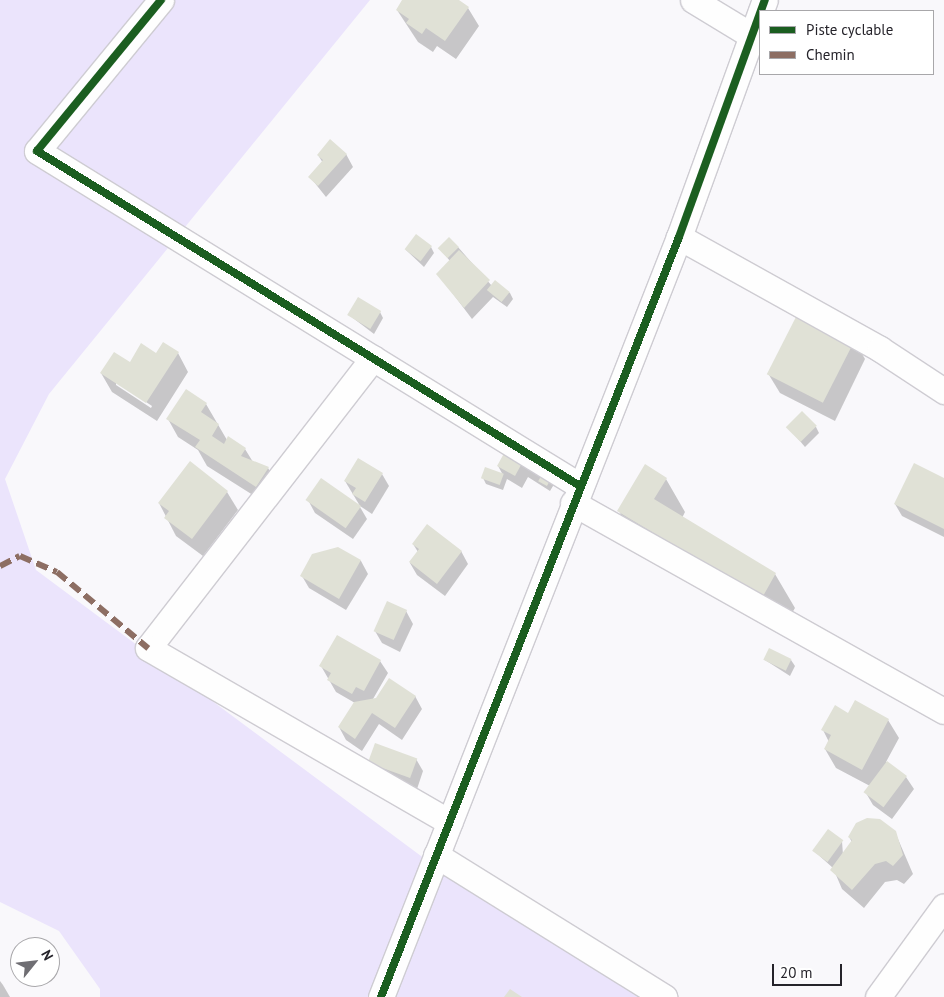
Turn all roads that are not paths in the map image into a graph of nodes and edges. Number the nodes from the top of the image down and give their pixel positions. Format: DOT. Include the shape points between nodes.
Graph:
graph roads {
  1 [pos="162,0"];
  2 [pos="693,0"];
  3 [pos="759,12"];
  4 [pos="750,34"];
  5 [pos="679,237"];
  6 [pos="372,358"];
  7 [pos="944,391"];
  8 [pos="576,494"];
  9 [pos="944,711"];
  10 [pos="449,822"];
  11 [pos="436,855"];
  12 [pos="944,906"];
  13 [pos="381,997"];
  14 [pos="664,997"];
  15 [pos="878,997"];
  1 -- 6 [label="street" via="37,151"];
  2 -- 4 [label="street"];
  3 -- 4 [label="street"];
  4 -- 5 [label="street"];
  5 -- 7 [label="street" via="880,349"];
  5 -- 8 [label="street"];
  6 -- 8 [label="street"];
  6 -- 10 [label="street" via="148,648"];
  8 -- 9 [label="street"];
  8 -- 10 [label="street"];
  10 -- 11 [label="street"];
  11 -- 13 [label="street"];
  11 -- 14 [label="street"];
  12 -- 15 [label="street"];
}
